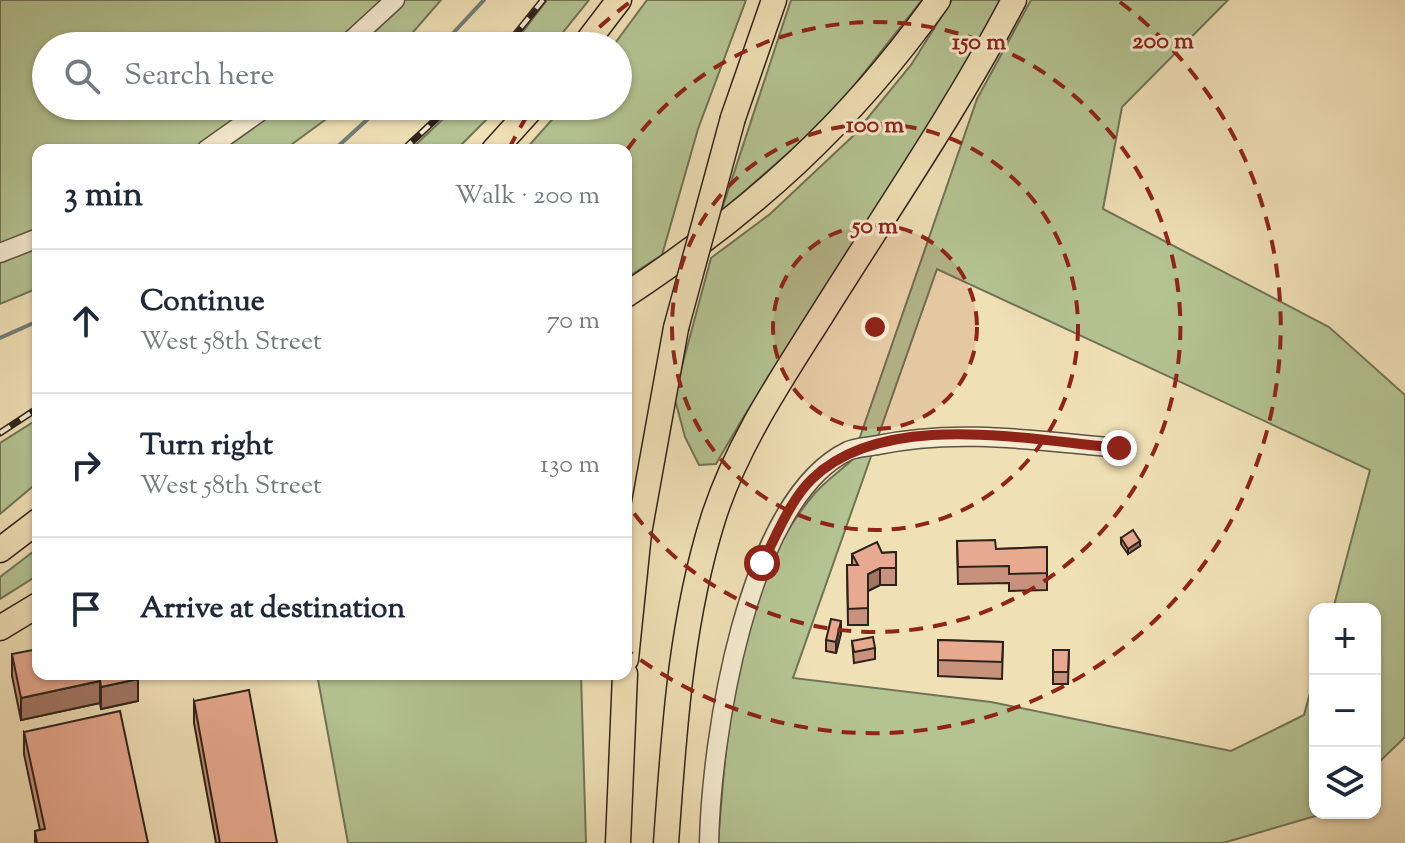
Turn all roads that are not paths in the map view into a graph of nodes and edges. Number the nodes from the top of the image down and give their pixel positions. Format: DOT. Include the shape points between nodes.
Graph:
graph roads {
  1 [pos="395,0"];
  2 [pos="619,0"];
  3 [pos="774,0"];
  4 [pos="938,0"];
  5 [pos="1014,0"];
  6 [pos="360,32"];
  7 [pos="595,32"];
  8 [pos="248,120"];
  9 [pos="521,120"];
  10 [pos="214,144"];
  11 [pos="499,144"];
  12 [pos="32,240"];
  13 [pos="0,253"];
  14 [pos="632,291"];
  15 [pos="1119,448"];
  16 [pos="32,526"];
  17 [pos="0,550"];
  18 [pos="632,601"];
  19 [pos="32,609"];
  20 [pos="0,628"];
  21 [pos="625,680"];
  22 [pos="618,843"];
  23 [pos="666,843"];
  24 [pos="709,843"];
  1 -- 6 [label="street"];
  2 -- 7 [label="highway"];
  3 -- 18 [label="highway, bridge" via="733,118 676,328"];
  4 -- 14 [label="highway" via="876,82 805,158 718,231"];
  5 -- 23 [label="highway" via="770,396 731,474 699,568 683,649"];
  8 -- 10 [label="street"];
  9 -- 11 [label="highway"];
  12 -- 13 [label="street"];
  15 -- 24 [label="street" via="997,436 917,436 849,451 810,480 762,563 731,666 720,718"];
  16 -- 17 [label="highway"];
  19 -- 20 [label="highway"];
  21 -- 22 [label="highway"];
}
